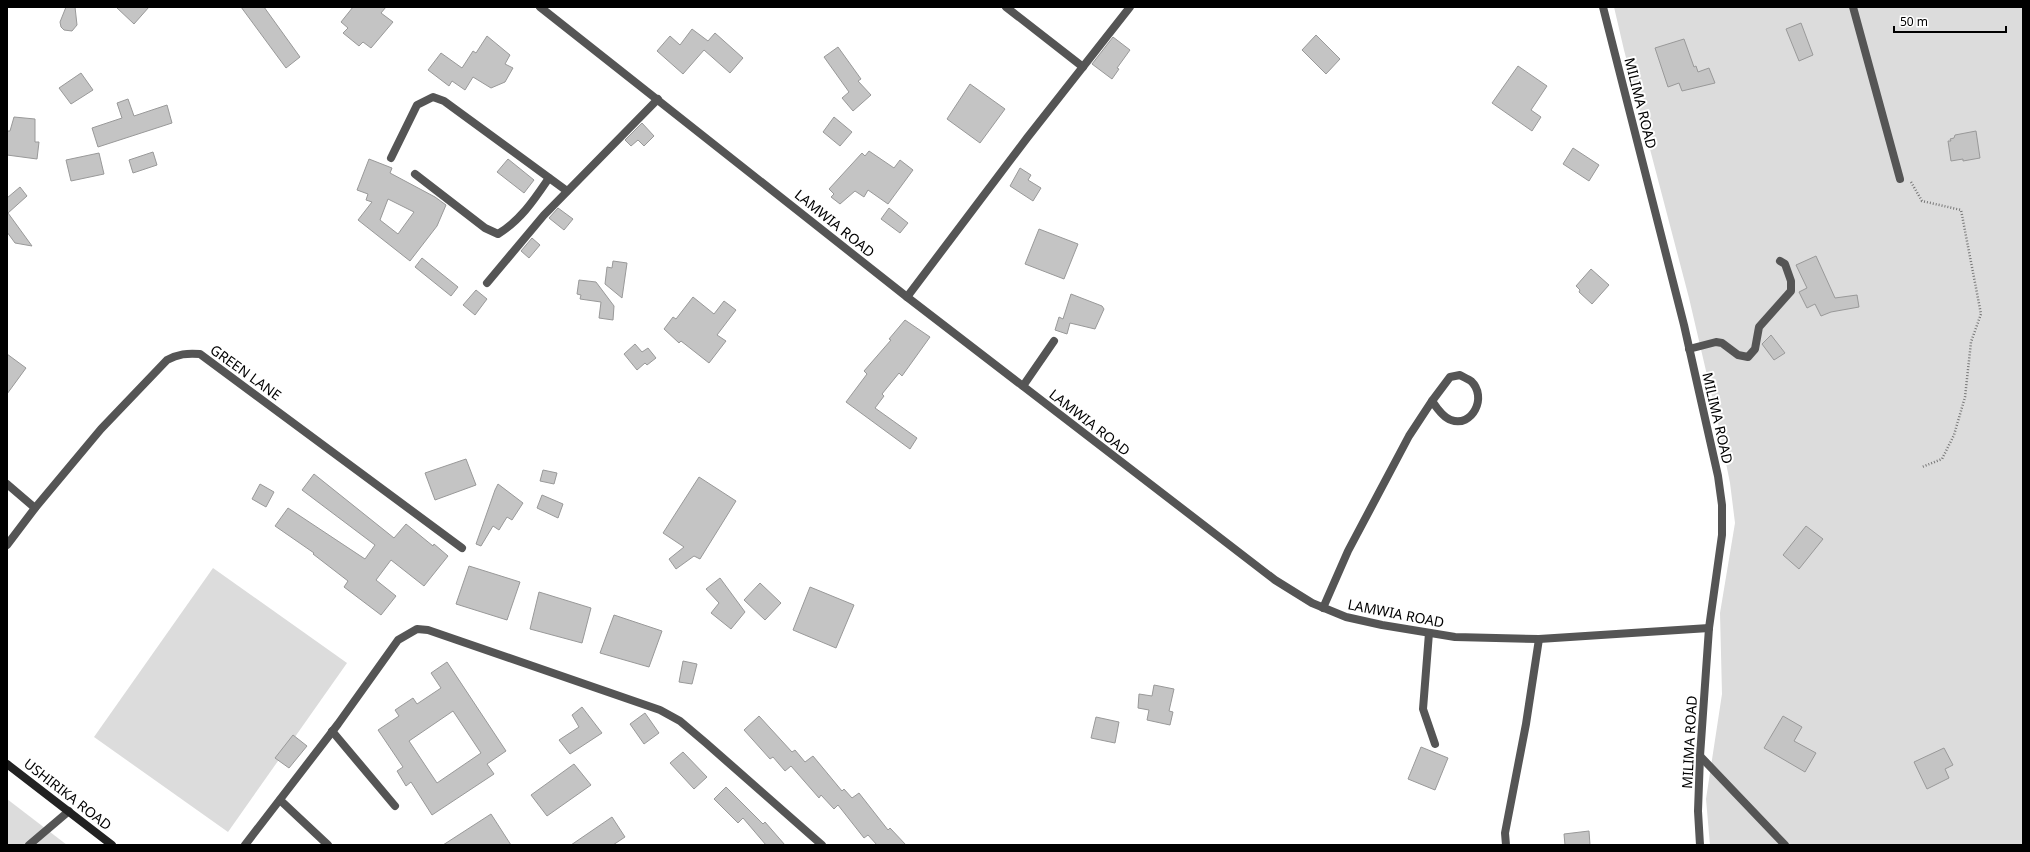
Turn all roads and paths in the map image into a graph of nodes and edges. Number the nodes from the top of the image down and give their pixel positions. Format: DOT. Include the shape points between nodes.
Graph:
graph roads {
  1 [pos="540,7"];
  2 [pos="1006,7"];
  3 [pos="1130,7"];
  4 [pos="1603,7"];
  5 [pos="1853,7"];
  6 [pos="1083,67"];
  7 [pos="658,99"];
  8 [pos="391,158"];
  9 [pos="415,174"];
  10 [pos="548,178"];
  11 [pos="1900,179"];
  12 [pos="567,191"];
  13 [pos="1780,261"];
  14 [pos="487,283"];
  15 [pos="907,297"];
  16 [pos="1054,340"];
  17 [pos="1689,349"];
  18 [pos="1023,386"];
  19 [pos="1432,401"];
  20 [pos="1922,467"];
  21 [pos="7,484"];
  22 [pos="34,508"];
  23 [pos="7,545"];
  24 [pos="462,548"];
  25 [pos="1324,608"];
  26 [pos="1709,628"];
  27 [pos="1429,633"];
  28 [pos="1539,639"];
  29 [pos="332,731"];
  30 [pos="1436,744"];
  31 [pos="1700,756"];
  32 [pos="7,764"];
  33 [pos="280,800"];
  34 [pos="395,806"];
  35 [pos="69,811"];
  36 [pos="29,845"];
  37 [pos="112,845"];
  38 [pos="245,845"];
  39 [pos="328,845"];
  40 [pos="822,845"];
  41 [pos="1506,845"];
  42 [pos="1700,845"];
  43 [pos="1785,845"];
  1 -- 7 [label="street, LAMWIA ROAD"];
  2 -- 6 [label="street"];
  3 -- 6 [label="street"];
  4 -- 17 [label="street, MILIMA ROAD"];
  5 -- 11 [label="street"];
  6 -- 15 [label="street"];
  7 -- 12 [label="street"];
  7 -- 15 [label="street, LAMWIA ROAD"];
  8 -- 10 [label="street" via="417,105 433,97 444,101"];
  9 -- 10 [label="street" via="485,228 498,234 512,226 525,213"];
  10 -- 12 [label="street"];
  11 -- 20 [label="path" via="1909,179 1922,201 1961,210 1981,314 1971,342 1965,397 1954,435 1942,459"];
  12 -- 14 [label="street"];
  13 -- 17 [label="street" via="1786,264 1792,280 1791,291 1759,327 1755,349 1748,357 1738,355 1722,343 1716,342"];
  15 -- 18 [label="street, LAMWIA ROAD"];
  16 -- 18 [label="street"];
  17 -- 26 [label="street, MILIMA ROAD" via="1718,476 1722,505 1722,535"];
  18 -- 25 [label="street, LAMWIA ROAD" via="1275,580"];
  19 -- 19 [label="street" via="1436,408 1451,420 1459,421 1472,414 1479,401 1477,390 1471,381 1460,375 1450,377"];
  19 -- 25 [label="street" via="1409,436 1348,551"];
  21 -- 22 [label="street"];
  22 -- 23 [label="street, GREEN LANE"];
  22 -- 24 [label="street, GREEN LANE" via="100,429 166,360 177,355 200,354"];
  25 -- 27 [label="street, LAMWIA ROAD" via="1346,617"];
  26 -- 28 [label="street, LAMWIA ROAD"];
  26 -- 31 [label="street, MILIMA ROAD"];
  27 -- 28 [label="street, LAMWIA ROAD" via="1455,637"];
  27 -- 30 [label="street" via="1423,710"];
  28 -- 41 [label="street" via="1505,834"];
  29 -- 33 [label="street"];
  29 -- 34 [label="street"];
  29 -- 40 [label="street" via="398,640 417,629 428,630 660,710 680,721"];
  31 -- 42 [label="street, MILIMA ROAD"];
  31 -- 43 [label="street"];
  32 -- 35 [label="street, USHIRIKA ROAD"];
  33 -- 38 [label="street"];
  33 -- 39 [label="street"];
  35 -- 36 [label="street"];
  35 -- 37 [label="street, USHIRIKA ROAD"];
}
